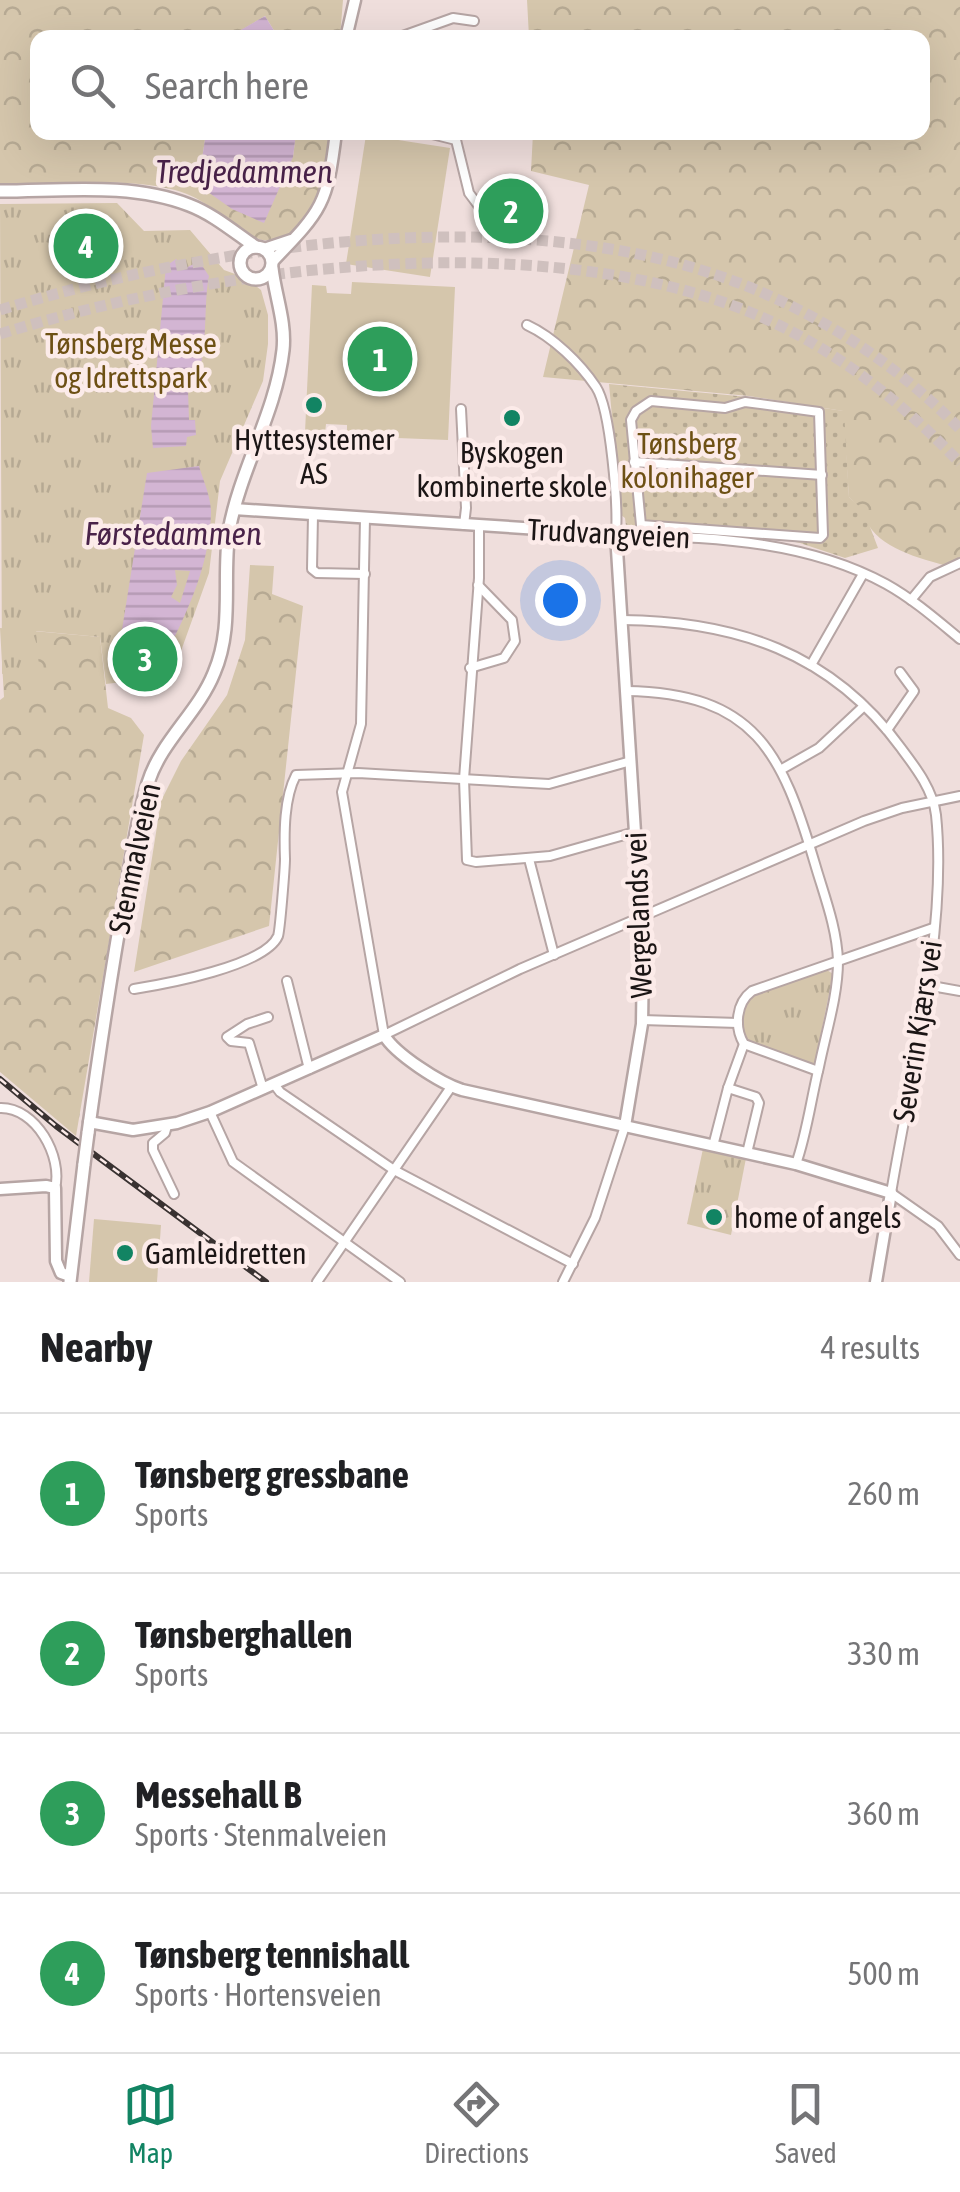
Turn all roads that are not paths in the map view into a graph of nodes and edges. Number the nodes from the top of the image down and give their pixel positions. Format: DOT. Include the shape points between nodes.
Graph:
graph roads {
  1 [pos="355,0"];
  2 [pos="474,21"];
  3 [pos="348,30"];
  4 [pos="419,30"];
  5 [pos="335,140"];
  6 [pos="456,140"];
  7 [pos="0,191"];
  8 [pos="478,205"];
  9 [pos="226,227"];
  10 [pos="300,234"];
  11 [pos="260,248"];
  12 [pos="241,257"];
  13 [pos="272,265"];
  14 [pos="256,279"];
  15 [pos="527,325"];
  16 [pos="278,368"];
  17 [pos="461,410"];
  18 [pos="634,462"];
  19 [pos="822,475"];
  20 [pos="234,508"];
  21 [pos="313,515"];
  22 [pos="365,518"];
  23 [pos="464,525"];
  24 [pos="479,526"];
  25 [pos="616,534"];
  26 [pos="960,563"];
  27 [pos="365,574"];
  28 [pos="863,574"];
  29 [pos="478,585"];
  30 [pos="911,600"];
  31 [pos="622,620"];
  32 [pos="960,639"];
  33 [pos="811,665"];
  34 [pos="470,668"];
  35 [pos="900,672"];
  36 [pos="626,691"];
  37 [pos="864,706"];
  38 [pos="887,730"];
  39 [pos="631,762"];
  40 [pos="782,769"];
  41 [pos="346,774"];
  42 [pos="464,780"];
  43 [pos="960,796"];
  44 [pos="933,801"];
  45 [pos="635,832"];
  46 [pos="809,844"];
  47 [pos="528,859"];
  48 [pos="641,918"];
  49 [pos="933,928"];
  50 [pos="554,955"];
  51 [pos="838,963"];
  52 [pos="287,980"];
  53 [pos="926,984"];
  54 [pos="134,989"];
  55 [pos="960,991"];
  56 [pos="268,1017"];
  57 [pos="642,1020"];
  58 [pos="738,1024"];
  59 [pos="384,1034"];
  60 [pos="744,1044"];
  61 [pos="309,1068"];
  62 [pos="818,1071"];
  63 [pos="269,1086"];
  64 [pos="452,1087"];
  65 [pos="728,1088"];
  66 [pos="0,1108"];
  67 [pos="210,1112"];
  68 [pos="167,1126"];
  69 [pos="625,1126"];
  70 [pos="89,1128"];
  71 [pos="713,1146"];
  72 [pos="747,1153"];
  73 [pos="796,1164"];
  74 [pos="394,1170"];
  75 [pos="55,1188"];
  76 [pos="0,1190"];
  77 [pos="891,1193"];
  78 [pos="174,1194"];
  79 [pos="344,1242"];
  80 [pos="960,1255"];
  81 [pos="573,1264"];
  82 [pos="70,1279"];
  83 [pos="316,1282"];
  84 [pos="400,1282"];
  85 [pos="563,1282"];
  86 [pos="876,1282"];
  1 -- 3 [label="main road"];
  2 -- 4 [label="street" via="453,18"];
  5 -- 10 [label="main road" via="321,208"];
  6 -- 8 [label="street"];
  7 -- 9 [label="main road" via="145,194 187,204"];
  9 -- 11 [label="main road"];
  9 -- 12 [label="main road"];
  10 -- 11 [label="main road"];
  10 -- 13 [label="main road"];
  11 -- 12 [label="main road"];
  11 -- 13 [label="main road, Stenmalveien"];
  12 -- 14 [label="main road, Stenmalveien" via="242,272"];
  13 -- 14 [label="main road"];
  13 -- 16 [label="main road, Stenmalveien" via="283,340"];
  14 -- 16 [label="main road, Stenmalveien" via="272,302"];
  15 -- 25 [label="street" via="548,335 598,388 606,410"];
  16 -- 20 [label="main road, Stenmalveien"];
  17 -- 23 [label="street"];
  18 -- 19 [label="street"];
  18 -- 19 [label="street" via="631,420 647,402 724,408 745,402 819,412"];
  18 -- 19 [label="street" via="641,525 798,538 824,532"];
  20 -- 21 [label="main road, Trudvangveien"];
  20 -- 70 [label="main road, Stenmalveien" via="221,653 206,690 161,753 142,805"];
  21 -- 22 [label="main road, Trudvangveien"];
  21 -- 27 [label="street" via="312,569"];
  22 -- 23 [label="main road, Trudvangveien"];
  22 -- 27 [label="street"];
  23 -- 24 [label="main road, Trudvangveien"];
  24 -- 25 [label="main road, Trudvangveien"];
  24 -- 29 [label="street"];
  25 -- 28 [label="street, Trudvangveien" via="778,546"];
  25 -- 31 [label="main road, Wergelands vei"];
  26 -- 30 [label="street" via="930,577"];
  27 -- 41 [label="street" via="360,724"];
  28 -- 30 [label="street, Trudvangveien"];
  28 -- 33 [label="street"];
  29 -- 34 [label="street"];
  29 -- 34 [label="street" via="512,620 516,641 504,658"];
  30 -- 32 [label="street, Trudvangveien"];
  31 -- 33 [label="street, Severin Kjærs vei" via="716,628"];
  31 -- 36 [label="main road, Wergelands vei"];
  33 -- 37 [label="street, Severin Kjærs vei"];
  34 -- 42 [label="street"];
  35 -- 38 [label="street" via="914,691"];
  36 -- 39 [label="main road, Wergelands vei"];
  36 -- 40 [label="street" via="664,692 721,710"];
  37 -- 38 [label="street, Severin Kjærs vei"];
  37 -- 40 [label="street" via="818,748"];
  38 -- 44 [label="street, Severin Kjærs vei"];
  39 -- 42 [label="street" via="548,784"];
  39 -- 45 [label="main road, Wergelands vei"];
  40 -- 46 [label="street"];
  41 -- 42 [label="street"];
  41 -- 54 [label="street" via="293,777 280,929 270,947 204,976"];
  41 -- 59 [label="street" via="343,803"];
  42 -- 47 [label="street" via="467,860"];
  43 -- 44 [label="street"];
  44 -- 46 [label="street"];
  44 -- 49 [label="street, Severin Kjærs vei"];
  45 -- 47 [label="street"];
  45 -- 48 [label="main road, Wergelands vei"];
  46 -- 48 [label="street"];
  46 -- 51 [label="street"];
  47 -- 50 [label="street"];
  48 -- 50 [label="street"];
  48 -- 57 [label="main road, Wergelands vei"];
  49 -- 51 [label="street"];
  49 -- 53 [label="street, Severin Kjærs vei"];
  50 -- 59 [label="street"];
  51 -- 58 [label="street" via="748,994"];
  51 -- 62 [label="street"];
  52 -- 61 [label="street"];
  53 -- 55 [label="street"];
  53 -- 77 [label="street, Severin Kjærs vei"];
  56 -- 63 [label="street" via="227,1037 249,1042"];
  57 -- 58 [label="street"];
  57 -- 69 [label="main road, Wergelands vei"];
  58 -- 60 [label="street"];
  59 -- 61 [label="main road"];
  59 -- 64 [label="main road"];
  60 -- 62 [label="street"];
  60 -- 65 [label="street"];
  61 -- 63 [label="main road"];
  62 -- 73 [label="street"];
  63 -- 67 [label="main road"];
  63 -- 74 [label="street"];
  64 -- 69 [label="main road"];
  64 -- 74 [label="street"];
  65 -- 71 [label="street"];
  65 -- 72 [label="street" via="760,1103"];
  66 -- 75 [label="street" via="14,1110 50,1141"];
  67 -- 68 [label="main road"];
  67 -- 79 [label="street" via="233,1162"];
  68 -- 70 [label="main road"];
  68 -- 78 [label="street" via="153,1150"];
  69 -- 71 [label="main road"];
  69 -- 81 [label="street, Wergelands vei"];
  70 -- 82 [label="main road, Stenmalveien, bridge"];
  71 -- 72 [label="main road"];
  72 -- 73 [label="main road"];
  73 -- 77 [label="main road"];
  74 -- 79 [label="street"];
  74 -- 81 [label="street"];
  75 -- 76 [label="main road"];
  75 -- 82 [label="main road" via="56,1261"];
  77 -- 80 [label="street" via="938,1226"];
  77 -- 86 [label="main road, Severin Kjærs vei"];
  79 -- 83 [label="street"];
  79 -- 84 [label="street"];
  81 -- 85 [label="street, Wergelands vei"];
}
